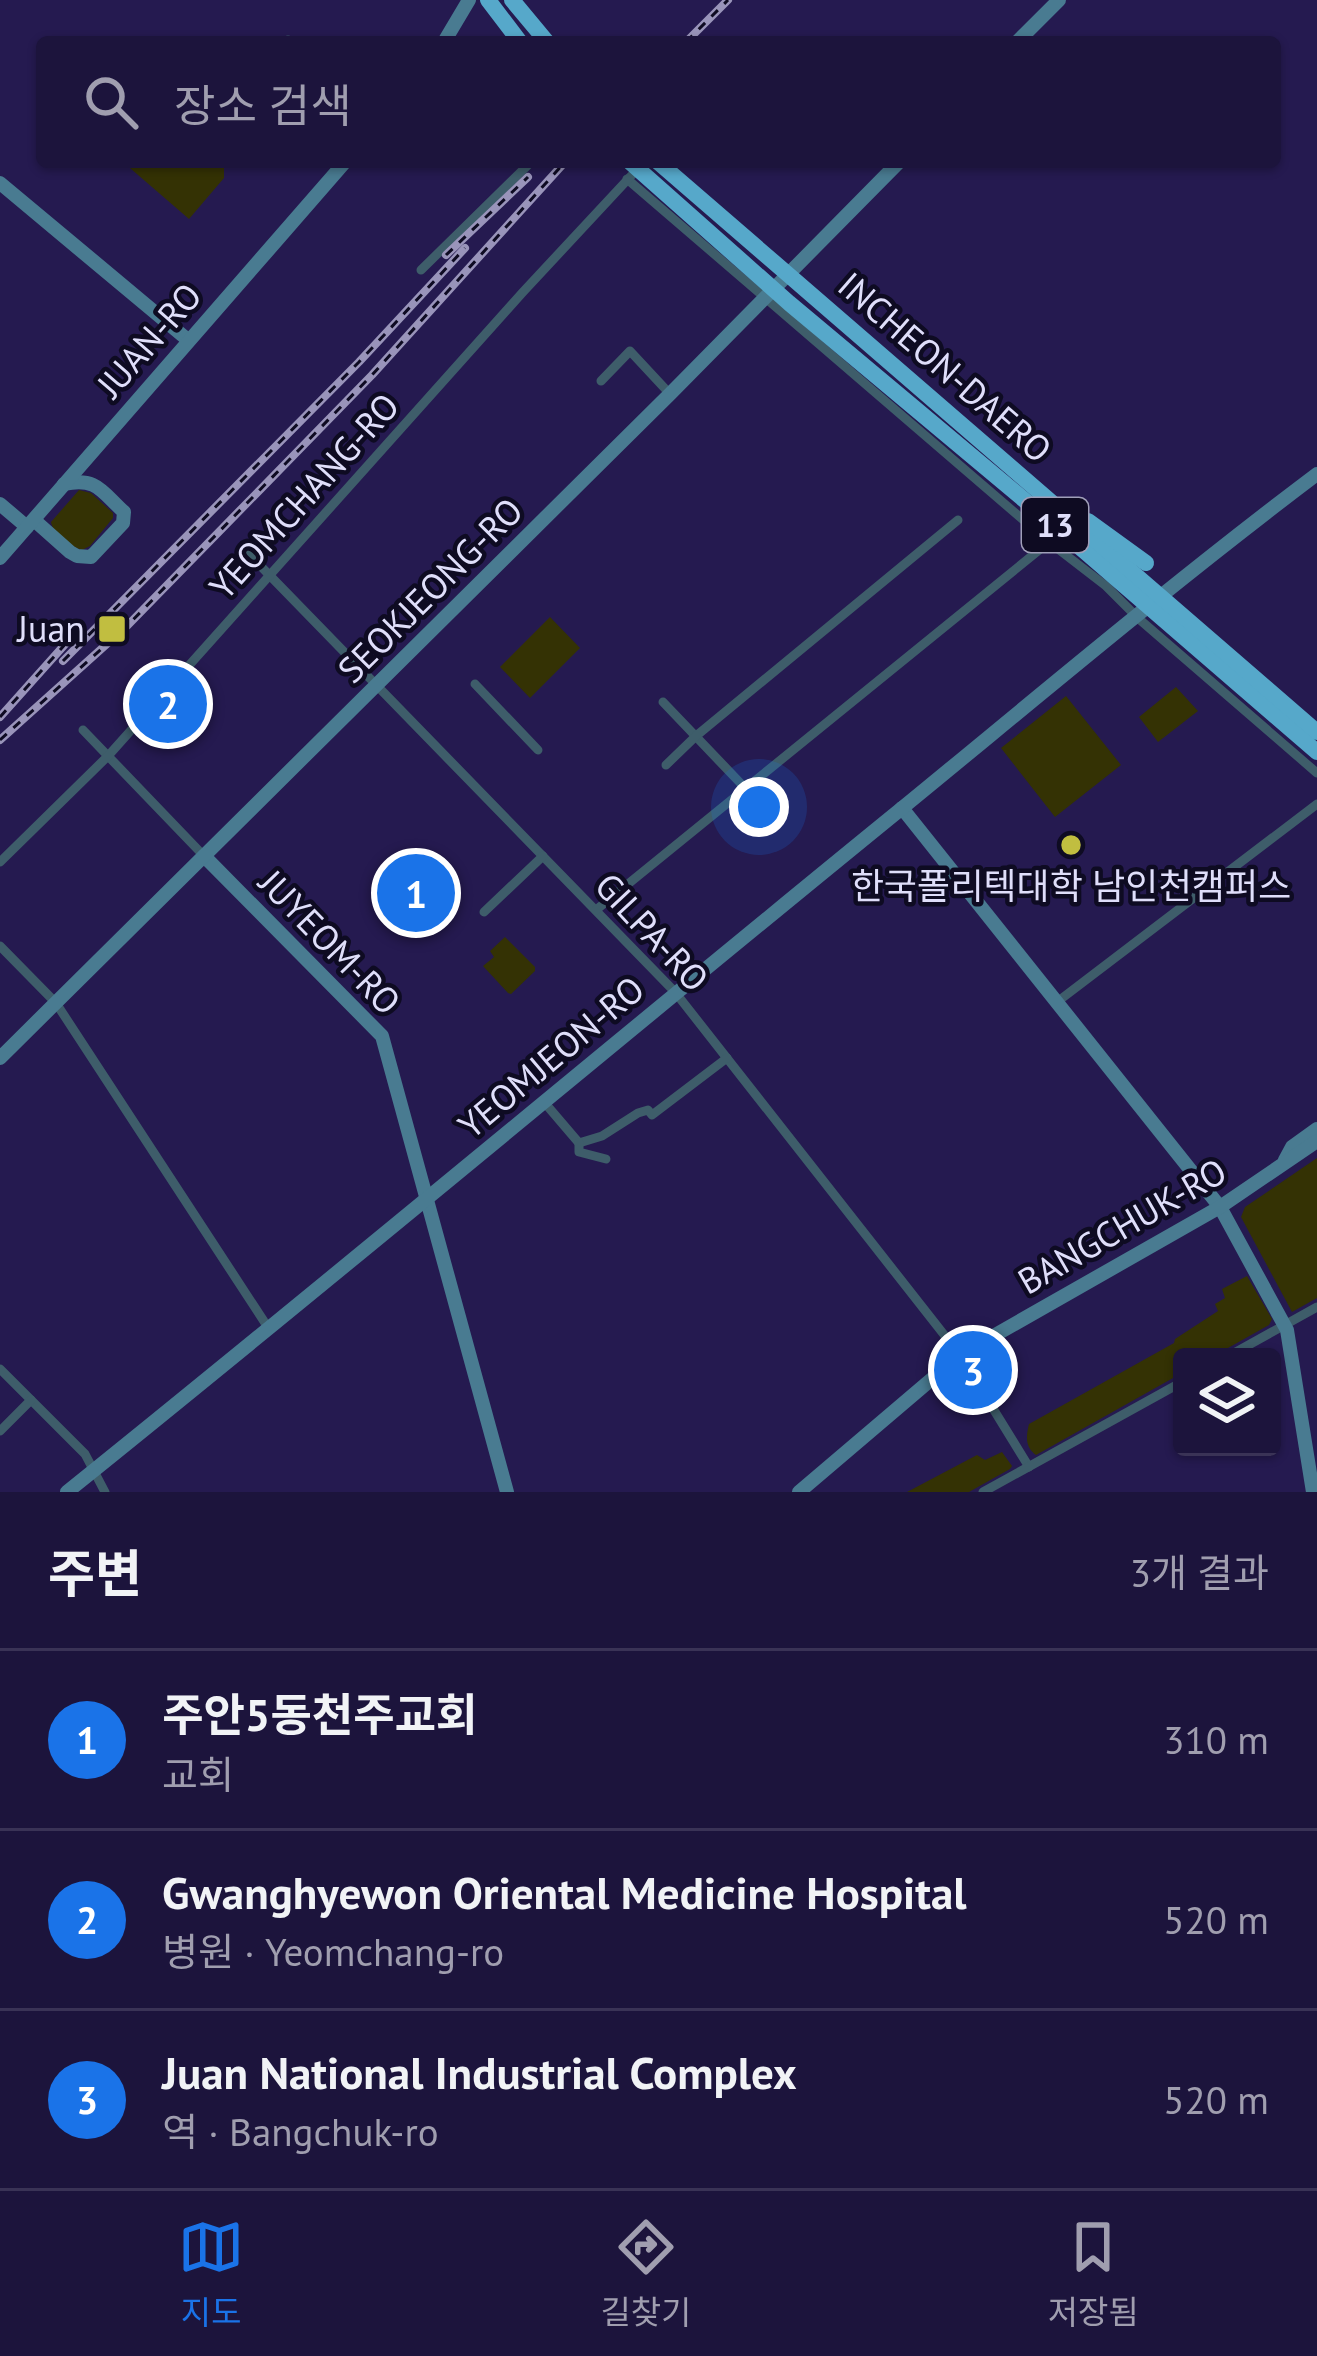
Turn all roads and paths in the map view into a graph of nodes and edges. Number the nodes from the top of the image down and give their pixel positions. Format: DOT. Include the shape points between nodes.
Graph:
graph roads {
  1 [pos="470,0"];
  2 [pos="1059,0"];
  3 [pos="498,3"];
  4 [pos="448,36"];
  5 [pos="517,36"];
  6 [pos="539,36"];
  7 [pos="1023,36"];
  8 [pos="341,168"];
  9 [pos="525,168"];
  10 [pos="665,168"];
  11 [pos="893,168"];
  12 [pos="628,171"];
  13 [pos="0,183"];
  14 [pos="421,270"];
  15 [pos="763,289"];
  16 [pos="188,340"];
  17 [pos="602,381"];
  18 [pos="670,394"];
  19 [pos="993,462"];
  20 [pos="1317,474"];
  21 [pos="64,484"];
  22 [pos="0,504"];
  23 [pos="958,520"];
  24 [pos="30,524"];
  25 [pos="1049,542"];
  26 [pos="243,548"];
  27 [pos="0,558"];
  28 [pos="1146,562"];
  29 [pos="270,575"];
  30 [pos="1106,586"];
  31 [pos="378,684"];
  32 [pos="476,684"];
  33 [pos="663,702"];
  34 [pos="83,730"];
  35 [pos="1317,732"];
  36 [pos="696,736"];
  37 [pos="538,750"];
  38 [pos="1317,752"];
  39 [pos="108,756"];
  40 [pos="666,765"];
  41 [pos="1317,773"];
  42 [pos="746,789"];
  43 [pos="1317,804"];
  44 [pos="902,808"];
  45 [pos="204,856"];
  46 [pos="543,856"];
  47 [pos="0,862"];
  48 [pos="596,910"];
  49 [pos="484,912"];
  50 [pos="0,946"];
  51 [pos="675,992"];
  52 [pos="1057,1002"];
  53 [pos="56,1003"];
  54 [pos="0,1058"];
  55 [pos="727,1058"];
  56 [pos="544,1102"];
  57 [pos="1317,1129"];
  58 [pos="579,1143"];
  59 [pos="1314,1146"];
  60 [pos="606,1159"];
  61 [pos="1283,1165"];
  62 [pos="428,1200"];
  63 [pos="1220,1207"];
  64 [pos="1317,1307"];
  65 [pos="1285,1325"];
  66 [pos="269,1329"];
  67 [pos="1243,1348"];
  68 [pos="960,1355"];
  69 [pos="0,1369"];
  70 [pos="1173,1387"];
  71 [pos="31,1400"];
  72 [pos="0,1430"];
  73 [pos="1029,1467"];
  74 [pos="94,1470"];
  75 [pos="67,1492"];
  76 [pos="105,1492"];
  77 [pos="507,1492"];
  78 [pos="799,1492"];
  79 [pos="983,1492"];
  80 [pos="1313,1492"];
  1 -- 4 [label="street"];
  2 -- 7 [label="street"];
  3 -- 5 [label="highway"];
  3 -- 6 [label="highway"];
  8 -- 16 [label="street, JUAN-RO"];
  9 -- 14 [label="street"];
  10 -- 19 [label="highway, INCHEON-DAERO / 13"];
  11 -- 15 [label="street, SEOKJEONG-RO"];
  12 -- 15 [label="street"];
  12 -- 15 [label="highway, 13" via="652,183"];
  12 -- 29 [label="street, YEOMCHANG-RO"];
  13 -- 16 [label="street"];
  15 -- 18 [label="street, SEOKJEONG-RO"];
  15 -- 19 [label="highway, INCHEON-DAERO / 13"];
  15 -- 25 [label="street"];
  16 -- 21 [label="street, JUAN-RO"];
  17 -- 18 [label="street" via="630,351"];
  18 -- 31 [label="street, SEOKJEONG-RO"];
  19 -- 28 [label="highway"];
  19 -- 30 [label="highway" via="1022,506"];
  19 -- 35 [label="highway, INCHEON-DAERO / 13"];
  19 -- 38 [label="highway, INCHEON-DAERO / 13"];
  20 -- 44 [label="street, YEOMJEON-RO"];
  21 -- 24 [label="street, JUAN-RO"];
  21 -- 24 [label="street" via="92,482 124,512 123,523 84,557"];
  22 -- 24 [label="street"];
  23 -- 36 [label="street"];
  24 -- 27 [label="street, JUAN-RO"];
  25 -- 30 [label="street"];
  25 -- 42 [label="street"];
  26 -- 29 [label="street, GILPA-RO"];
  29 -- 31 [label="street, GILPA-RO"];
  29 -- 39 [label="street, YEOMCHANG-RO"];
  30 -- 41 [label="street"];
  31 -- 45 [label="street, SEOKJEONG-RO"];
  31 -- 46 [label="street, GILPA-RO"];
  32 -- 37 [label="street"];
  33 -- 36 [label="street"];
  34 -- 39 [label="street, JUYEOM-RO"];
  36 -- 40 [label="street"];
  36 -- 42 [label="street"];
  39 -- 45 [label="street, JUYEOM-RO"];
  39 -- 47 [label="street, YEOMCHANG-RO"];
  42 -- 48 [label="street"];
  43 -- 52 [label="street"];
  44 -- 51 [label="street, YEOMJEON-RO"];
  44 -- 52 [label="street"];
  45 -- 53 [label="street, SEOKJEONG-RO"];
  45 -- 62 [label="street, JUYEOM-RO" via="382,1036"];
  46 -- 48 [label="street, GILPA-RO"];
  46 -- 49 [label="street"];
  48 -- 51 [label="street, GILPA-RO"];
  50 -- 53 [label="street"];
  51 -- 55 [label="street, GILPA-RO"];
  51 -- 56 [label="street, YEOMJEON-RO"];
  52 -- 63 [label="street"];
  53 -- 54 [label="street, SEOKJEONG-RO"];
  53 -- 66 [label="street"];
  55 -- 58 [label="street" via="652,1115 638,1113"];
  55 -- 68 [label="street, GILPA-RO"];
  56 -- 58 [label="street"];
  56 -- 62 [label="street, YEOMJEON-RO"];
  57 -- 61 [label="street"];
  58 -- 60 [label="street" via="579,1152"];
  59 -- 61 [label="street, BANGCHUK-RO"];
  61 -- 63 [label="street, BANGCHUK-RO"];
  62 -- 66 [label="street, YEOMJEON-RO"];
  62 -- 77 [label="street, JUYEOM-RO"];
  63 -- 65 [label="street"];
  63 -- 68 [label="street, BANGCHUK-RO"];
  64 -- 65 [label="street"];
  65 -- 67 [label="street"];
  65 -- 80 [label="street"];
  66 -- 74 [label="street, YEOMJEON-RO"];
  68 -- 73 [label="street, GILPA-RO"];
  68 -- 78 [label="street, BANGCHUK-RO"];
  69 -- 71 [label="street"];
  70 -- 73 [label="street"];
  71 -- 72 [label="street"];
  71 -- 74 [label="street"];
  73 -- 79 [label="street"];
  74 -- 75 [label="street, YEOMJEON-RO"];
  74 -- 76 [label="street"];
}
